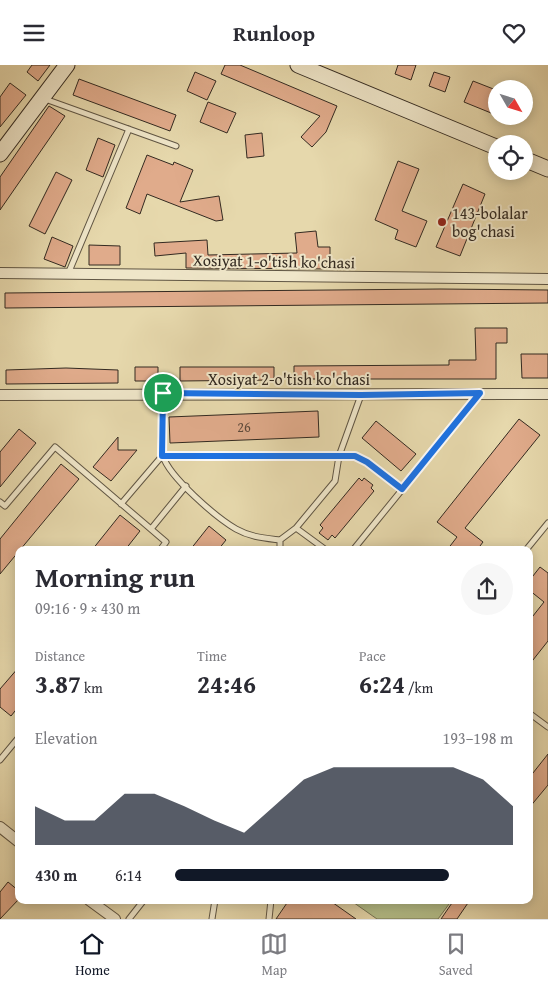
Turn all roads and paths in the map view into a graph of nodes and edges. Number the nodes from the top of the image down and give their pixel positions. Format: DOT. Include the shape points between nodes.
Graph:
graph roads {
  1 [pos="67,65"];
  2 [pos="298,65"];
  3 [pos="42,98"];
  4 [pos="129,129"];
  5 [pos="488,144"];
  6 [pos="176,146"];
  7 [pos="0,154"];
  8 [pos="533,163"];
  9 [pos="548,169"];
  10 [pos="0,273"];
  11 [pos="68,274"];
  12 [pos="548,279"];
  13 [pos="163,393"];
  14 [pos="480,393"];
  15 [pos="548,394"];
  16 [pos="0,395"];
  17 [pos="361,395"];
  18 [pos="162,456"];
  19 [pos="340,456"];
  20 [pos="186,486"];
  21 [pos="402,489"];
  22 [pos="0,502"];
  23 [pos="121,504"];
  24 [pos="548,523"];
  25 [pos="296,528"];
  26 [pos="151,529"];
  27 [pos="280,540"];
  28 [pos="163,546"];
  29 [pos="280,546"];
  30 [pos="321,546"];
  31 [pos="356,546"];
  32 [pos="529,546"];
  33 [pos="533,716"];
  34 [pos="548,727"];
  35 [pos="15,742"];
  36 [pos="0,747"];
  37 [pos="6,753"];
  38 [pos="0,760"];
  39 [pos="0,827"];
  40 [pos="15,839"];
  41 [pos="94,904"];
  42 [pos="141,904"];
  43 [pos="214,904"];
  44 [pos="271,904"];
  45 [pos="115,919"];
  46 [pos="129,919"];
  47 [pos="212,919"];
  48 [pos="269,919"];
  1 -- 3 [label="main road"];
  2 -- 5 [label="main road"];
  3 -- 4 [label="lane"];
  3 -- 7 [label="main road"];
  4 -- 6 [label="lane"];
  4 -- 11 [label="lane"];
  8 -- 9 [label="main road"];
  10 -- 11 [label="street, Xosiyat 1-o'tish ko'chasi"];
  11 -- 12 [label="street, Xosiyat 1-o'tish ko'chasi"];
  13 -- 16 [label="street, Xosiyat 2-o'tish ko'chasi"];
  13 -- 17 [label="street, Xosiyat 2-o'tish ko'chasi"];
  13 -- 18 [label="lane"];
  14 -- 15 [label="street, Xosiyat 2-o'tish ko'chasi"];
  14 -- 17 [label="street, Xosiyat 2-o'tish ko'chasi"];
  14 -- 21 [label="lane"];
  17 -- 19 [label="lane"];
  18 -- 19 [label="lane"];
  18 -- 20 [label="lane"];
  18 -- 23 [label="lane"];
  19 -- 21 [label="lane" via="355,456 367,462"];
  19 -- 25 [label="lane" via="335,481"];
  20 -- 26 [label="lane"];
  20 -- 27 [label="lane" via="236,529 257,538"];
  21 -- 31 [label="lane"];
  22 -- 23 [label="lane" via="5,506 55,447"];
  23 -- 26 [label="lane"];
  24 -- 32 [label="lane"];
  25 -- 27 [label="lane"];
  25 -- 30 [label="lane"];
  26 -- 28 [label="lane" via="166,542"];
  27 -- 29 [label="lane"];
  33 -- 34 [label="lane"];
  35 -- 37 [label="lane"];
  36 -- 37 [label="lane"];
  37 -- 38 [label="lane"];
  39 -- 40 [label="street"];
  41 -- 45 [label="street"];
  42 -- 46 [label="lane"];
  43 -- 47 [label="lane"];
  44 -- 48 [label="lane"];
}
